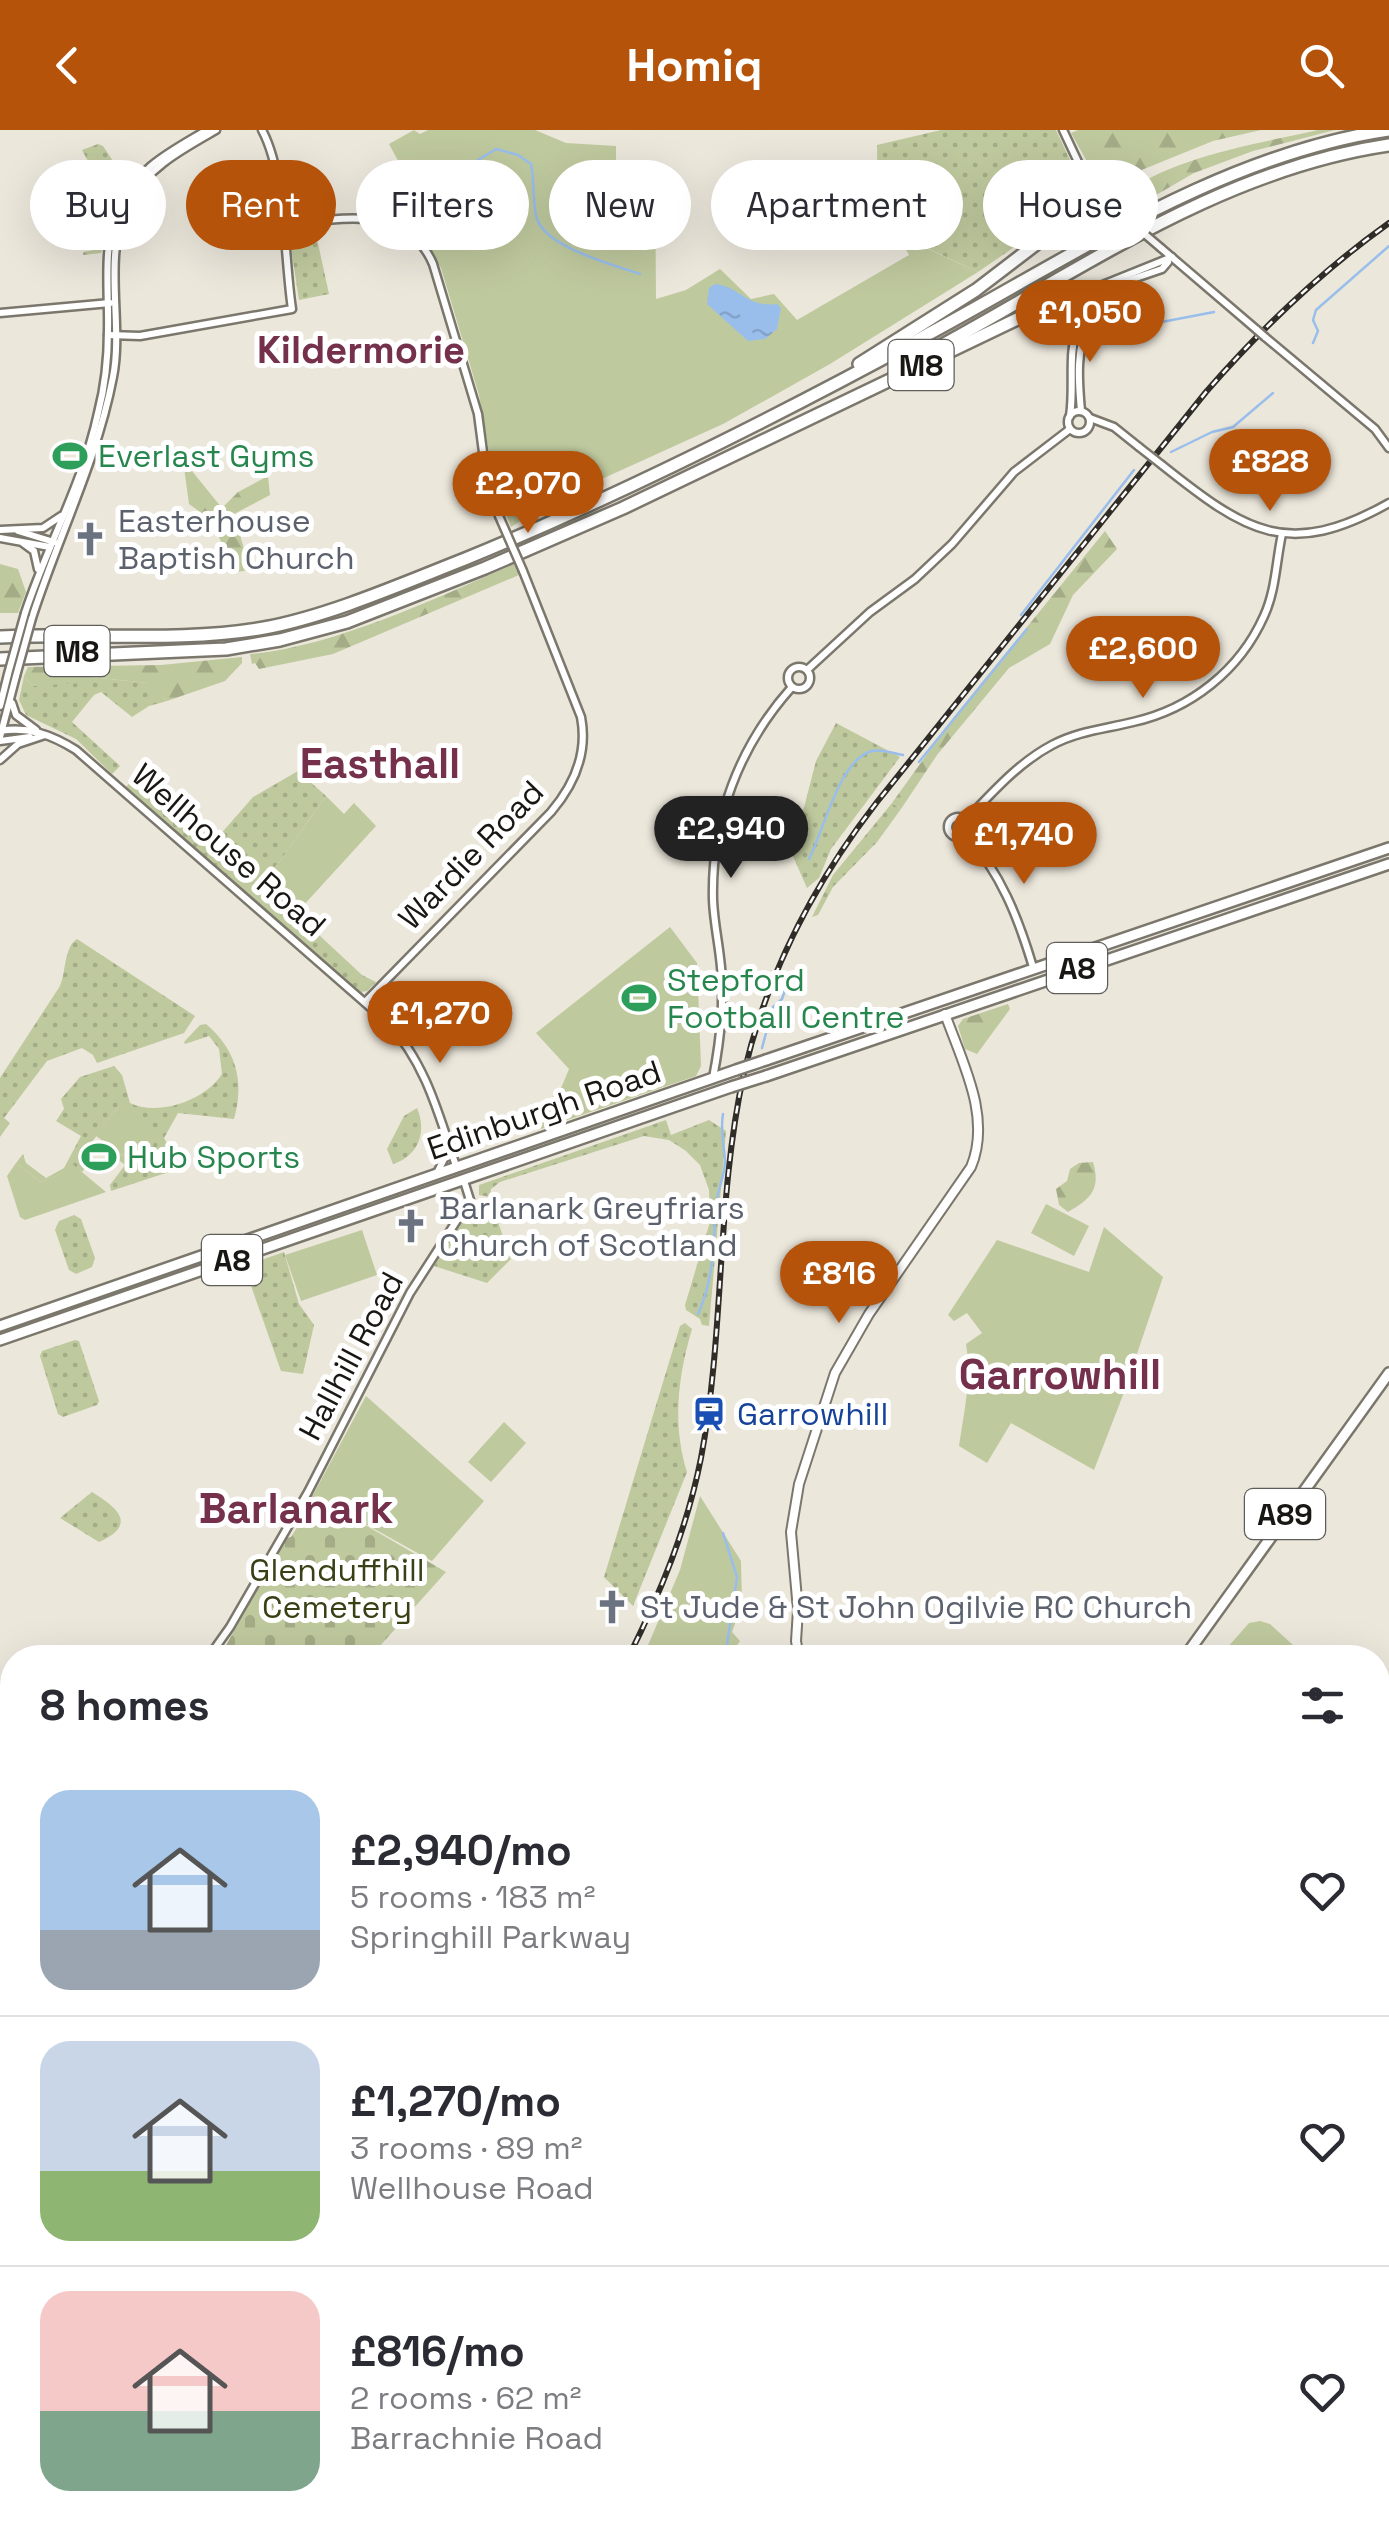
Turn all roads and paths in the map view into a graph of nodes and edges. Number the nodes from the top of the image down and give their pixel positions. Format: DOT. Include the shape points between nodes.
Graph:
graph roads {
  1 [pos="207,130"];
  2 [pos="216,130"];
  3 [pos="262,130"];
  4 [pos="1063,130"];
  5 [pos="1389,130"];
  6 [pos="1389,145"];
  7 [pos="272,160"];
  8 [pos="1077,160"];
  9 [pos="336,221"];
  10 [pos="1158,245"];
  11 [pos="285,250"];
  12 [pos="1027,250"];
  13 [pos="1172,257"];
  14 [pos="1080,294"];
  15 [pos="112,303"];
  16 [pos="1094,306"];
  17 [pos="0,313"];
  18 [pos="1072,315"];
  19 [pos="1090,316"];
  20 [pos="118,335"];
  21 [pos="108,336"];
  22 [pos="1081,411"];
  23 [pos="1070,416"];
  24 [pos="1090,418"];
  25 [pos="766,422"];
  26 [pos="1070,429"];
  27 [pos="773,436"];
  28 [pos="1389,448"];
  29 [pos="1389,503"];
  30 [pos="62,516"];
  31 [pos="0,530"];
  32 [pos="12,530"];
  33 [pos="1282,534"];
  34 [pos="0,538"];
  35 [pos="17,539"];
  36 [pos="53,545"];
  37 [pos="36,580"];
  38 [pos="28,616"];
  39 [pos="0,634"];
  40 [pos="0,651"];
  41 [pos="154,653"];
  42 [pos="0,659"];
  43 [pos="807,670"];
  44 [pos="12,675"];
  45 [pos="792,687"];
  46 [pos="13,690"];
  47 [pos="0,706"];
  48 [pos="0,735"];
  49 [pos="46,735"];
  50 [pos="0,760"];
  51 [pos="966,820"];
  52 [pos="966,834"];
  53 [pos="1389,848"];
  54 [pos="1389,864"];
  55 [pos="1256,892"];
  56 [pos="1260,906"];
  57 [pos="1034,968"];
  58 [pos="1038,981"];
  59 [pos="365,1002"];
  60 [pos="941,1002"];
  61 [pos="945,1014"];
  62 [pos="714,1078"];
  63 [pos="716,1092"];
  64 [pos="538,1138"];
  65 [pos="450,1147"];
  66 [pos="543,1153"];
  67 [pos="456,1166"];
  68 [pos="436,1173"];
  69 [pos="464,1180"];
  70 [pos="0,1326"];
  71 [pos="0,1340"];
  72 [pos="1389,1373"];
  73 [pos="217,1645"];
  74 [pos="797,1645"];
  75 [pos="1193,1645"];
  1 -- 15 [label="street" via="155,160 124,197 109,241"];
  2 -- 15 [label="street" via="156,167 138,187 118,236"];
  3 -- 7 [label="street"];
  4 -- 8 [label="street"];
  5 -- 25 [label="highway, M8" via="1308,147 1186,196"];
  6 -- 27 [label="highway, M8" via="1315,160 1192,207"];
  9 -- 59 [label="street, Wardie Road, bridge" via="376,218 403,228 433,264 478,414 486,475 583,739 575,776 551,812"];
  10 -- 13 [label="street, bridge"];
  11 -- 20 [label="street" via="292,308"];
  12 -- 25 [label="highway" via="957,303"];
  13 -- 14 [label="street"];
  13 -- 16 [label="street" via="1162,269 1104,291"];
  13 -- 28 [label="street, bridge" via="1375,429"];
  14 -- 16 [label="street"];
  14 -- 18 [label="street" via="1070,301"];
  15 -- 17 [label="street"];
  15 -- 20 [label="street"];
  15 -- 21 [label="street"];
  16 -- 19 [label="street"];
  18 -- 19 [label="street"];
  18 -- 23 [label="street"];
  18 -- 27 [label="highway, M8" via="1052,307 1034,311"];
  19 -- 22 [label="street" via="1079,351"];
  20 -- 21 [label="street"];
  20 -- 36 [label="street" via="99,432"];
  21 -- 30 [label="street" via="98,415"];
  22 -- 23 [label="street"];
  22 -- 24 [label="street"];
  23 -- 26 [label="street"];
  24 -- 26 [label="street" via="1083,433"];
  24 -- 33 [label="street, bridge" via="1114,427 1219,509"];
  25 -- 39 [label="highway, M8" via="522,535 380,593 267,628 192,636"];
  26 -- 43 [label="street" via="1014,472 915,580"];
  27 -- 41 [label="highway, M8" via="382,610 280,640"];
  29 -- 33 [label="street" via="1351,524"];
  30 -- 32 [label="street" via="43,528"];
  30 -- 36 [label="street"];
  31 -- 32 [label="street"];
  32 -- 36 [label="street"];
  33 -- 51 [label="street" via="1260,624 1238,659 1207,689 1161,715 1088,730 1051,746"];
  34 -- 35 [label="street"];
  35 -- 36 [label="street"];
  35 -- 37 [label="street" via="34,551"];
  36 -- 37 [label="street"];
  36 -- 38 [label="street"];
  37 -- 38 [label="street"];
  38 -- 44 [label="street, bridge"];
  40 -- 41 [label="highway, M8"];
  41 -- 42 [label="highway"];
  43 -- 45 [label="street" via="807,686"];
  43 -- 45 [label="street" via="792,670"];
  44 -- 46 [label="street"];
  44 -- 47 [label="street"];
  45 -- 62 [label="street" via="753,736 720,822 713,902 722,986"];
  46 -- 48 [label="street"];
  46 -- 49 [label="street" via="16,715"];
  48 -- 49 [label="street, Wellhouse Road" via="22,728"];
  49 -- 50 [label="street" via="18,744"];
  49 -- 59 [label="street, Wellhouse Road" via="76,750"];
  51 -- 52 [label="street"];
  51 -- 52 [label="street" via="954,818 948,828 957,837"];
  52 -- 57 [label="street" via="1002,882"];
  53 -- 55 [label="main road, Edinburgh Road / A8"];
  54 -- 56 [label="main road, Edinburgh Road / A8"];
  55 -- 56 [label="main road"];
  55 -- 57 [label="main road, Edinburgh Road / A8"];
  56 -- 58 [label="main road, Edinburgh Road / A8"];
  57 -- 58 [label="main road, A8"];
  57 -- 60 [label="main road, Edinburgh Road / A8"];
  58 -- 61 [label="main road, Edinburgh Road / A8"];
  59 -- 65 [label="street, Wellhouse Road" via="403,1040 424,1074"];
  60 -- 61 [label="main road"];
  60 -- 62 [label="main road, Edinburgh Road / A8, bridge"];
  61 -- 63 [label="main road, Edinburgh Road / A8, bridge"];
  61 -- 74 [label="main road" via="978,1115 979,1148 836,1372 799,1484 792,1532"];
  62 -- 63 [label="main road"];
  62 -- 64 [label="main road, Edinburgh Road / A8"];
  63 -- 66 [label="main road, Edinburgh Road / A8"];
  64 -- 66 [label="main road"];
  64 -- 67 [label="main road, Edinburgh Road / A8"];
  65 -- 67 [label="street, Wellhouse Road"];
  65 -- 68 [label="street"];
  66 -- 69 [label="main road, Edinburgh Road / A8"];
  67 -- 68 [label="main road, Edinburgh Road / A8"];
  67 -- 69 [label="main road"];
  68 -- 70 [label="main road, Edinburgh Road / A8"];
  69 -- 71 [label="main road, Edinburgh Road / A8"];
  69 -- 73 [label="street, Hallhill Road" via="470,1200 410,1292 298,1510"];
  72 -- 75 [label="main road, A89"];
}
